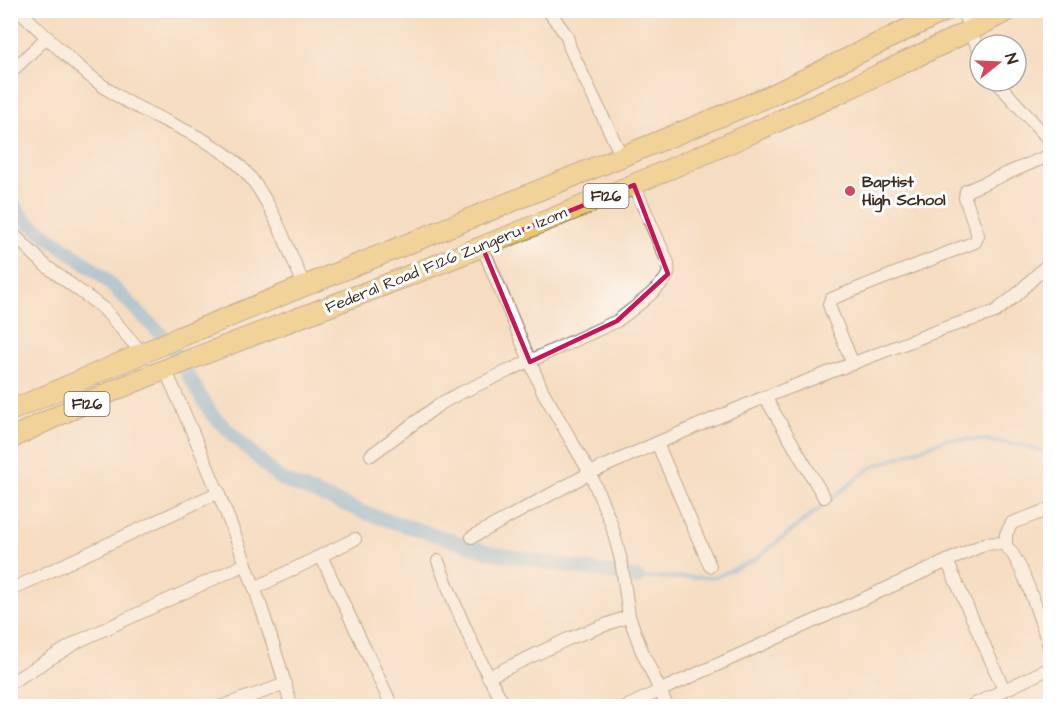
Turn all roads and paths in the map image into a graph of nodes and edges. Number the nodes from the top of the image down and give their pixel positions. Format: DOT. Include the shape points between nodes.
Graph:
graph roads {
  1 [pos="19,10"];
  2 [pos="946,10"];
  3 [pos="962,10"];
  4 [pos="1009,10"];
  5 [pos="550,11"];
  6 [pos="971,31"];
  7 [pos="47,37"];
  8 [pos="10,73"];
  9 [pos="1007,93"];
  10 [pos="1050,141"];
  11 [pos="1050,155"];
  12 [pos="622,158"];
  13 [pos="634,185"];
  14 [pos="10,231"];
  15 [pos="482,246"];
  16 [pos="1050,262"];
  17 [pos="352,268"];
  18 [pos="305,287"];
  19 [pos="363,294"];
  20 [pos="145,351"];
  21 [pos="530,362"];
  22 [pos="853,364"];
  23 [pos="167,368"];
  24 [pos="765,397"];
  25 [pos="10,411"];
  26 [pos="10,438"];
  27 [pos="657,443"];
  28 [pos="371,455"];
  29 [pos="590,473"];
  30 [pos="219,492"];
  31 [pos="824,497"];
  32 [pos="1050,509"];
  33 [pos="472,537"];
  34 [pos="356,539"];
  35 [pos="1006,546"];
  36 [pos="321,556"];
  37 [pos="438,561"];
  38 [pos="947,561"];
  39 [pos="246,564"];
  40 [pos="710,566"];
  41 [pos="255,588"];
  42 [pos="10,590"];
  43 [pos="629,616"];
  44 [pos="1050,649"];
  45 [pos="1050,668"];
  46 [pos="488,677"];
  47 [pos="10,683"];
  48 [pos="286,684"];
  49 [pos="1004,690"];
  50 [pos="659,691"];
  51 [pos="222,706"];
  52 [pos="291,706"];
  53 [pos="392,706"];
  54 [pos="505,706"];
  55 [pos="628,706"];
  56 [pos="667,706"];
  57 [pos="970,706"];
  1 -- 7 [label="street"];
  2 -- 12 [label="main road, Federal Road F.126 Zungeru - Izom / F126" via="770,96"];
  3 -- 6 [label="street"];
  4 -- 6 [label="main road, Federal Road F.126 Zungeru - Izom / F126"];
  5 -- 12 [label="street" via="567,36"];
  6 -- 13 [label="main road, Federal Road F.126 Zungeru - Izom / F126"];
  7 -- 8 [label="street"];
  7 -- 18 [label="street" via="90,76 125,100 217,148 243,170 266,201"];
  9 -- 10 [label="street"];
  11 -- 22 [label="street" via="966,191 978,235 975,242 831,299 831,311"];
  12 -- 17 [label="main road, Federal Road F.126 Zungeru - Izom / F126"];
  13 -- 15 [label="main road, Federal Road F.126 Zungeru - Izom / F126"];
  13 -- 21 [label="street" via="668,263 668,274 617,321"];
  14 -- 20 [label="street" via="46,266 104,309"];
  15 -- 19 [label="main road, Federal Road F.126 Zungeru - Izom / F126"];
  15 -- 21 [label="street"];
  16 -- 22 [label="street" via="995,312"];
  17 -- 18 [label="main road, Federal Road F.126 Zungeru - Izom / F126"];
  17 -- 19 [label="main road"];
  18 -- 20 [label="main road, Federal Road F.126 Zungeru - Izom / F126"];
  19 -- 23 [label="main road, Federal Road F.126 Zungeru - Izom / F126"];
  20 -- 25 [label="main road, Federal Road F.126 Zungeru - Izom / F126"];
  21 -- 28 [label="street" via="440,404"];
  21 -- 29 [label="street"];
  22 -- 24 [label="street"];
  23 -- 26 [label="main road, Federal Road F.126 Zungeru - Izom / F126"];
  23 -- 30 [label="street"];
  24 -- 27 [label="street"];
  24 -- 31 [label="street"];
  27 -- 29 [label="street"];
  27 -- 40 [label="street"];
  29 -- 33 [label="street"];
  29 -- 43 [label="street" via="614,531"];
  30 -- 39 [label="street"];
  30 -- 42 [label="street"];
  32 -- 35 [label="street" via="1012,523 1006,534"];
  34 -- 36 [label="street"];
  35 -- 38 [label="street" via="985,544"];
  35 -- 44 [label="street" via="1020,566"];
  36 -- 41 [label="street"];
  36 -- 53 [label="street"];
  37 -- 46 [label="street"];
  38 -- 49 [label="street"];
  38 -- 50 [label="street"];
  39 -- 41 [label="street"];
  39 -- 47 [label="street" via="80,641"];
  41 -- 48 [label="street"];
  43 -- 46 [label="street" via="568,639"];
  43 -- 50 [label="street"];
  45 -- 49 [label="street"];
  46 -- 54 [label="street"];
  48 -- 51 [label="street"];
  48 -- 52 [label="street"];
  49 -- 57 [label="street"];
  50 -- 55 [label="street"];
  50 -- 56 [label="street"];
}
